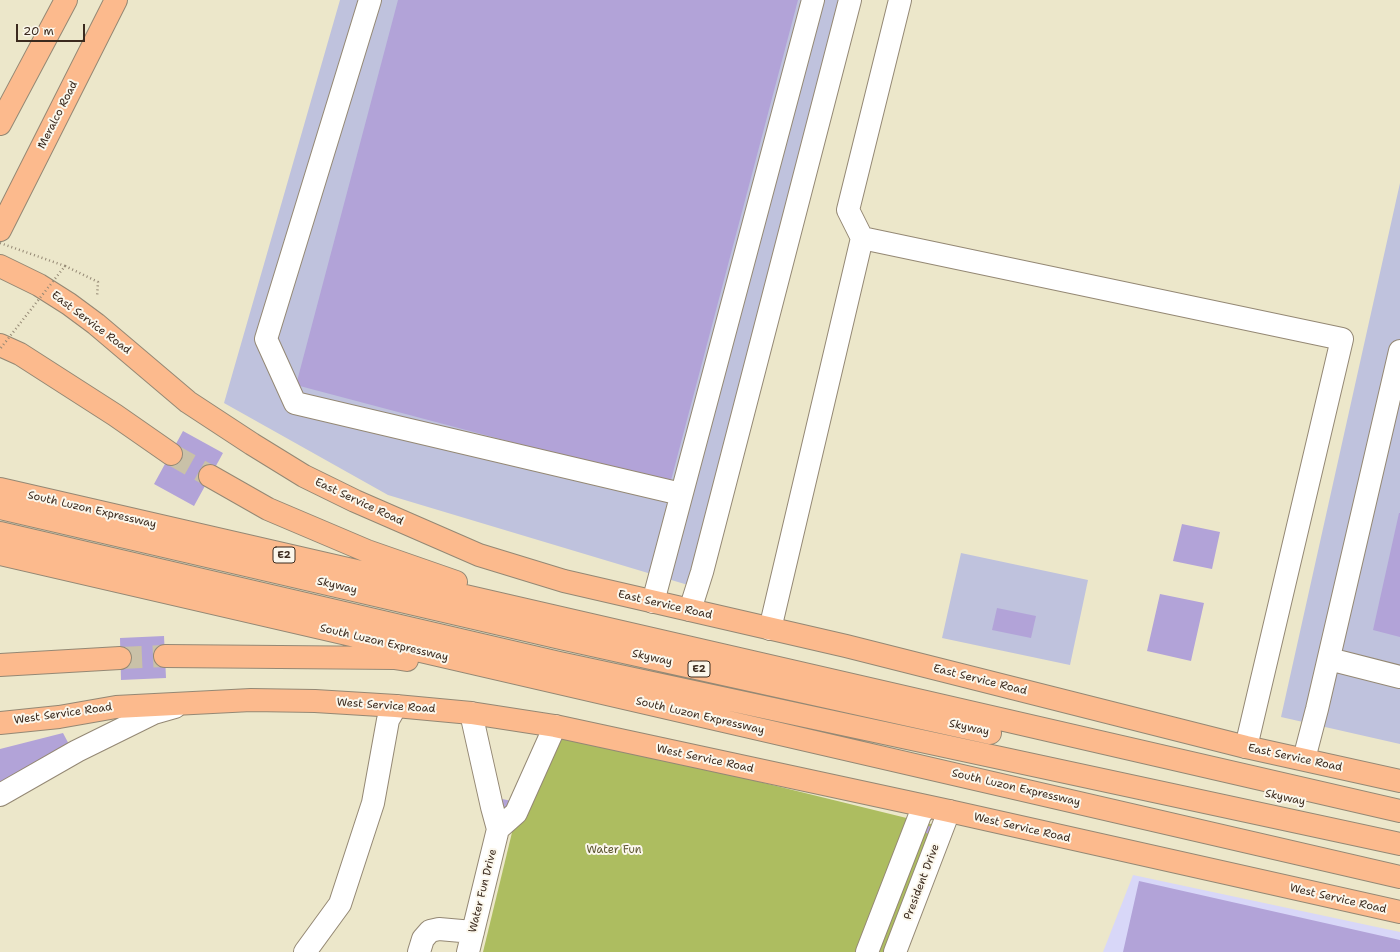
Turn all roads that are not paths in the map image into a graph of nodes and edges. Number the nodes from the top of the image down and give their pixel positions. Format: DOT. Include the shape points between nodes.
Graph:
graph roads {
  1 [pos="66,0"];
  2 [pos="116,0"];
  3 [pos="370,0"];
  4 [pos="813,0"];
  5 [pos="850,0"];
  6 [pos="900,0"];
  7 [pos="0,124"];
  8 [pos="0,230"];
  9 [pos="862,238"];
  10 [pos="0,266"];
  11 [pos="0,345"];
  12 [pos="1400,351"];
  13 [pos="171,454"];
  14 [pos="210,476"];
  15 [pos="0,489"];
  16 [pos="681,494"];
  17 [pos="0,508"];
  18 [pos="0,533"];
  19 [pos="0,554"];
  20 [pos="652,602"];
  21 [pos="690,610"];
  22 [pos="568,620"];
  23 [pos="770,630"];
  24 [pos="165,656"];
  25 [pos="120,658"];
  26 [pos="1329,659"];
  27 [pos="0,665"];
  28 [pos="1400,677"];
  29 [pos="564,685"];
  30 [pos="189,702"];
  31 [pos="396,706"];
  32 [pos="471,713"];
  33 [pos="0,723"];
  34 [pos="555,726"];
  35 [pos="1246,747"];
  36 [pos="1304,759"];
  37 [pos="1400,781"];
  38 [pos="0,795"];
  39 [pos="926,807"];
  40 [pos="949,812"];
  41 [pos="1400,812"];
  42 [pos="1400,823"];
  43 [pos="498,829"];
  44 [pos="1400,844"];
  45 [pos="1400,877"];
  46 [pos="1400,912"];
  47 [pos="471,942"];
  48 [pos="871,951"];
  49 [pos="305,952"];
  50 [pos="419,952"];
  51 [pos="895,952"];
  1 -- 7 [label="main road"];
  2 -- 8 [label="main road, Meralco Road"];
  3 -- 16 [label="street" via="266,339 295,403"];
  4 -- 16 [label="street"];
  5 -- 21 [label="street"];
  6 -- 9 [label="street" via="848,210"];
  9 -- 23 [label="street"];
  9 -- 35 [label="street" via="1342,339"];
  10 -- 20 [label="main road, East Service Road" via="39,285 69,304 188,402 304,476 479,555 564,582"];
  11 -- 13 [label="main road" via="20,354"];
  12 -- 26 [label="street"];
  14 -- 22 [label="main road" via="268,508 367,552"];
  15 -- 22 [label="main road, South Luzon Expressway / E2"];
  16 -- 20 [label="street"];
  17 -- 42 [label="main road, Skyway / E2" via="565,639"];
  18 -- 44 [label="main road, Skyway / E2" via="559,663"];
  19 -- 29 [label="main road, South Luzon Expressway"];
  20 -- 21 [label="main road, East Service Road"];
  21 -- 23 [label="main road, East Service Road"];
  22 -- 41 [label="main road, South Luzon Expressway / E2"];
  23 -- 35 [label="main road, East Service Road" via="853,648"];
  24 -- 29 [label="main road" via="394,658"];
  25 -- 27 [label="main road"];
  26 -- 28 [label="street"];
  26 -- 36 [label="street"];
  29 -- 45 [label="main road, South Luzon Expressway"];
  30 -- 31 [label="main road, West Service Road" via="315,701"];
  30 -- 33 [label="main road, West Service Road" via="116,707 59,717"];
  30 -- 38 [label="street" via="154,712 77,751"];
  31 -- 32 [label="main road, West Service Road"];
  31 -- 49 [label="street" via="388,720 373,803 340,904"];
  32 -- 34 [label="main road, West Service Road"];
  32 -- 43 [label="street, Water Fun Drive"];
  34 -- 39 [label="main road, West Service Road"];
  34 -- 43 [label="street" via="516,813"];
  35 -- 36 [label="main road, East Service Road"];
  36 -- 37 [label="main road, East Service Road"];
  39 -- 40 [label="main road, West Service Road"];
  39 -- 48 [label="street" via="920,815"];
  40 -- 46 [label="main road, West Service Road"];
  40 -- 51 [label="street, President Drive"];
  43 -- 47 [label="street, Water Fun Drive"];
  47 -- 50 [label="street" via="439,928 430,931"];
}
